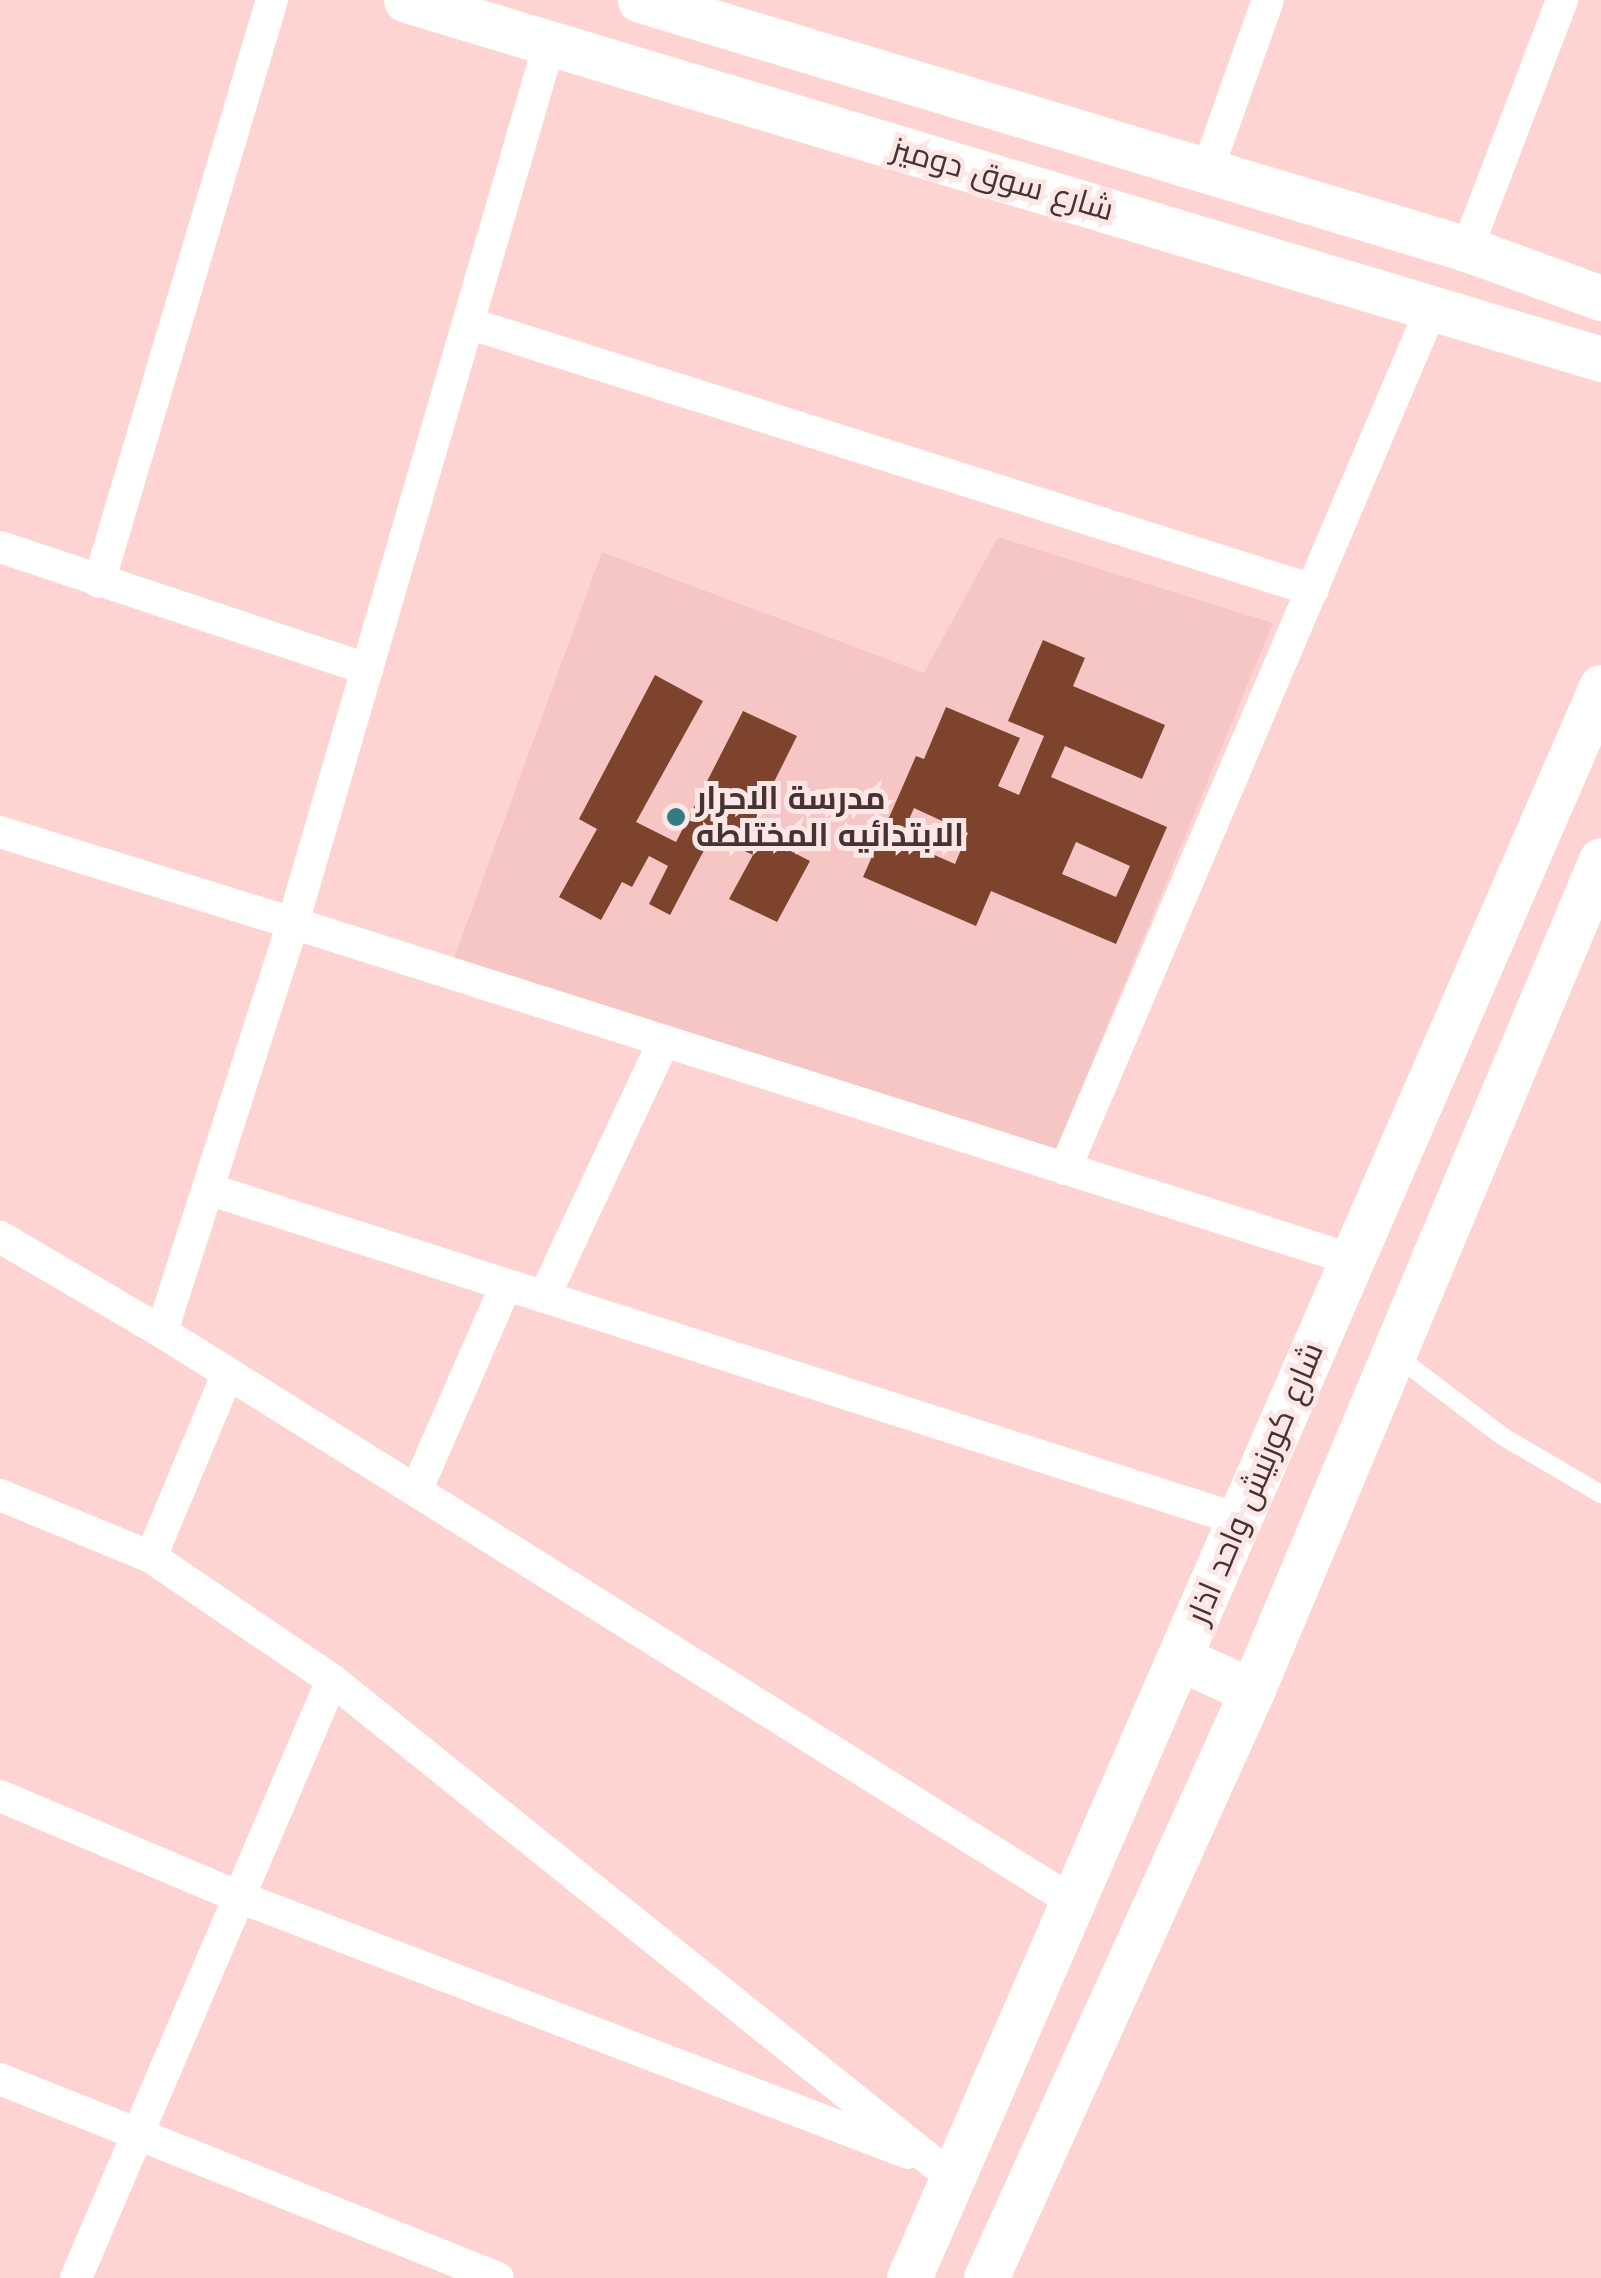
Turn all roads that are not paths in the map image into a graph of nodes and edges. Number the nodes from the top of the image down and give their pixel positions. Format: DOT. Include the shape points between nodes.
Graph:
graph roads {
  1 [pos="272,0"];
  2 [pos="406,0"];
  3 [pos="640,0"];
  4 [pos="1268,0"];
  5 [pos="1562,0"];
  6 [pos="549,45"];
  7 [pos="832,58"];
  8 [pos="813,123"];
  9 [pos="1206,170"];
  10 [pos="1466,249"];
  11 [pos="1601,298"];
  12 [pos="1433,305"];
  13 [pos="468,323"];
  14 [pos="1601,359"];
  15 [pos="0,547"];
  16 [pos="99,582"];
  17 [pos="1313,590"];
  18 [pos="367,669"];
  19 [pos="1601,687"];
  20 [pos="0,832"];
  21 [pos="1601,860"];
  22 [pos="294,923"];
  23 [pos="664,1041"];
  24 [pos="1064,1169"];
  25 [pos="208,1190"];
  26 [pos="0,1238"];
  27 [pos="1350,1259"];
  28 [pos="506,1285"];
  29 [pos="544,1298"];
  30 [pos="162,1332"];
  31 [pos="1393,1354"];
  32 [pos="228,1373"];
  33 [pos="416,1491"];
  34 [pos="1601,1494"];
  35 [pos="0,1495"];
  36 [pos="1238,1519"];
  37 [pos="151,1557"];
  38 [pos="1181,1659"];
  39 [pos="332,1680"];
  40 [pos="1252,1691"];
  41 [pos="0,1796"];
  42 [pos="239,1897"];
  43 [pos="1072,1901"];
  44 [pos="0,2079"];
  45 [pos="138,2132"];
  46 [pos="945,2168"];
  47 [pos="76,2278"];
  48 [pos="498,2278"];
  49 [pos="909,2278"];
  50 [pos="986,2278"];
  1 -- 16 [label="street"];
  2 -- 6 [label="main road, شارع سوق دوميز"];
  3 -- 7 [label="main road, شارع سوق دوميز"];
  4 -- 9 [label="street"];
  5 -- 10 [label="street"];
  6 -- 8 [label="main road, شارع سوق دوميز"];
  6 -- 13 [label="street"];
  7 -- 8 [label="main road"];
  7 -- 9 [label="main road, شارع سوق دوميز"];
  8 -- 12 [label="main road, شارع سوق دوميز"];
  9 -- 10 [label="main road, شارع سوق دوميز"];
  10 -- 11 [label="main road, شارع سوق دوميز"];
  12 -- 14 [label="main road, شارع سوق دوميز"];
  12 -- 17 [label="street"];
  13 -- 17 [label="street"];
  13 -- 18 [label="street"];
  15 -- 16 [label="street"];
  16 -- 18 [label="street"];
  17 -- 24 [label="street"];
  18 -- 22 [label="street"];
  19 -- 27 [label="main road, شارع كورنيش واحد اذار"];
  20 -- 22 [label="street"];
  21 -- 31 [label="main road"];
  22 -- 23 [label="street"];
  22 -- 25 [label="street"];
  23 -- 24 [label="street"];
  23 -- 29 [label="street"];
  24 -- 27 [label="street"];
  25 -- 28 [label="street"];
  25 -- 30 [label="street"];
  26 -- 30 [label="street"];
  27 -- 36 [label="main road, شارع كورنيش واحد اذار"];
  28 -- 29 [label="street"];
  28 -- 33 [label="street"];
  29 -- 36 [label="street"];
  30 -- 32 [label="street"];
  31 -- 34 [label="lane" via="1502,1436"];
  31 -- 40 [label="main road"];
  32 -- 33 [label="street"];
  32 -- 37 [label="street"];
  33 -- 43 [label="street"];
  35 -- 37 [label="street"];
  36 -- 38 [label="main road, شارع كورنيش واحد اذار"];
  37 -- 39 [label="street"];
  38 -- 40 [label="main road"];
  38 -- 43 [label="main road, شارع كورنيش واحد اذار"];
  39 -- 42 [label="street"];
  39 -- 46 [label="street"];
  40 -- 50 [label="main road"];
  41 -- 42 [label="street"];
  42 -- 45 [label="street"];
  42 -- 46 [label="street"];
  43 -- 46 [label="main road, شارع كورنيش واحد اذار"];
  44 -- 45 [label="street"];
  45 -- 47 [label="street"];
  45 -- 48 [label="street"];
  46 -- 49 [label="main road, شارع كورنيش واحد اذار"];
}
